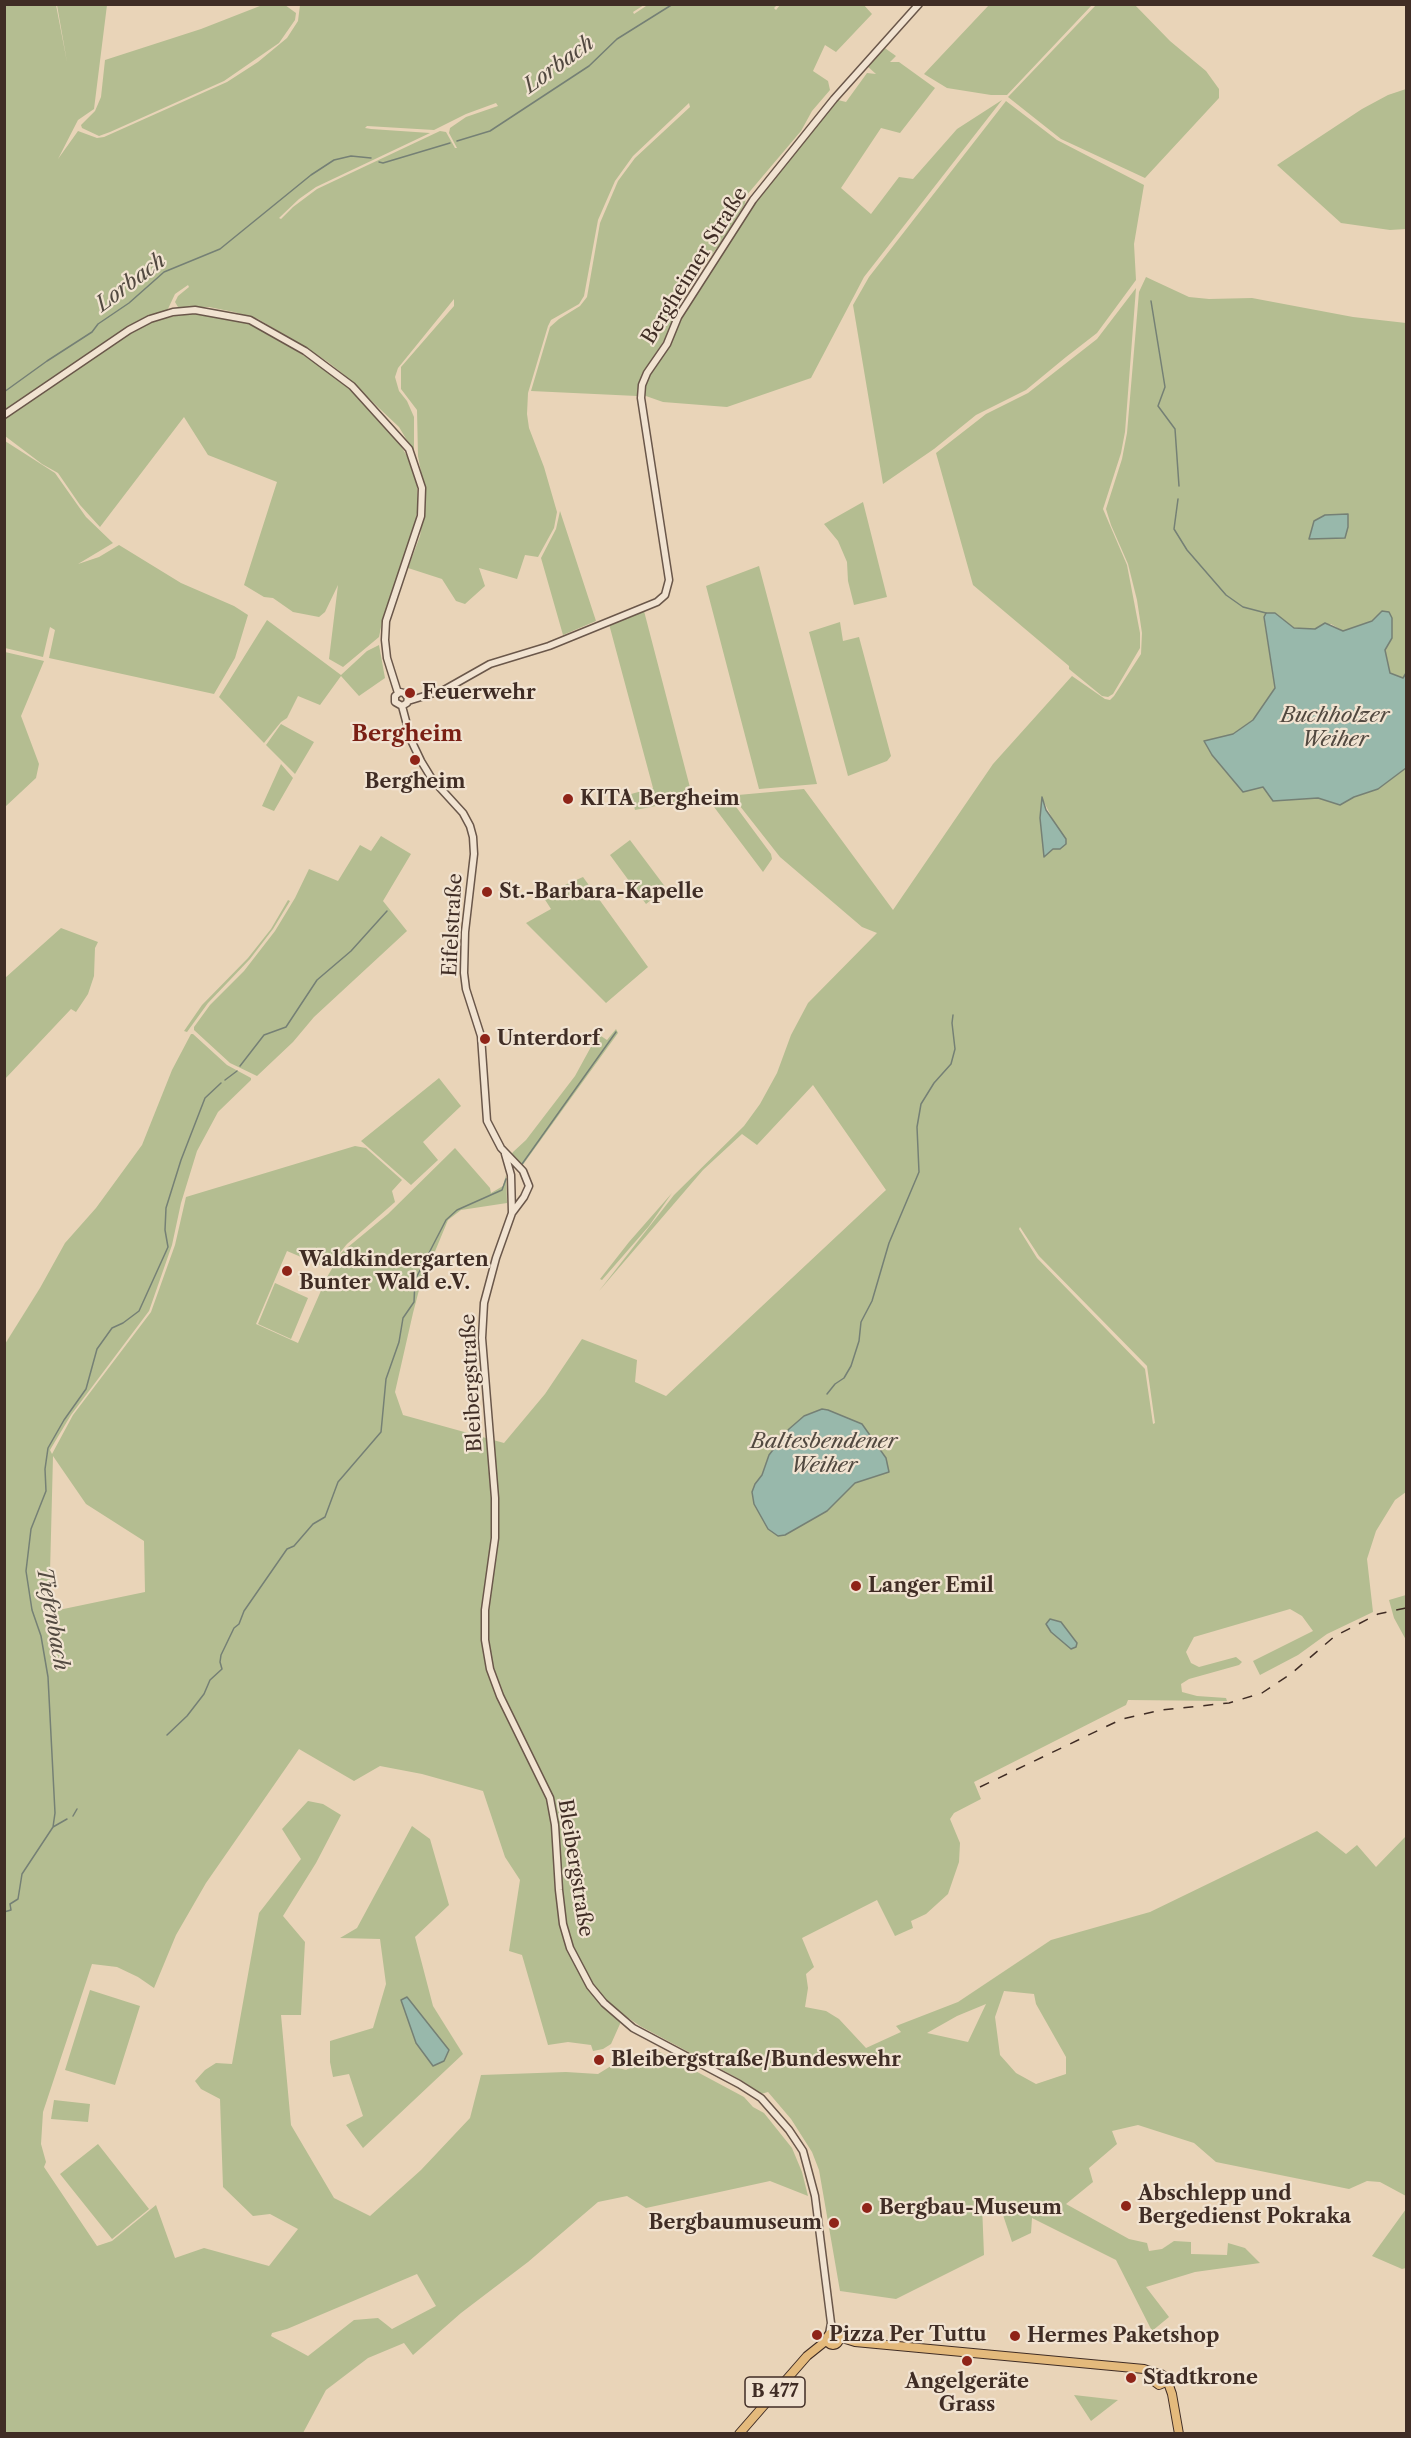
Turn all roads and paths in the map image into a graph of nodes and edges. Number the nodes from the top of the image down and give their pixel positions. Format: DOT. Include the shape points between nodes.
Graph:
graph roads {
  1 [pos="919,4"];
  2 [pos="4,415"];
  3 [pos="398,693"];
  4 [pos="408,701"];
  5 [pos="402,709"];
  6 [pos="505,1154"];
  7 [pos="523,1171"];
  8 [pos="511,1175"];
  9 [pos="513,1194"];
  10 [pos="520,1202"];
  11 [pos="512,1213"];
  12 [pos="833,2339"];
  13 [pos="739,2433"];
  14 [pos="1179,2433"];
  1 -- 4 [label="street, Bergheimer Straße" via="841,91 753,200 647,373 641,398 669,580 665,595 657,602 559,642 490,664 444,690"];
  2 -- 3 [label="street" via="150,319 195,310 250,320 304,351 352,386 409,449 422,488 421,516 390,607 385,640"];
  3 -- 4 [label="street" via="404,693"];
  3 -- 5 [label="street, Eifelstraße" via="395,702"];
  4 -- 5 [label="street"];
  5 -- 6 [label="street, Eifelstraße" via="425,769 463,813 473,837 464,973 481,1036 487,1121"];
  6 -- 7 [label="street"];
  6 -- 8 [label="street, Bleibergstraße"];
  7 -- 8 [label="street" via="516,1170"];
  7 -- 10 [label="street, Bleibergstraße" via="529,1186"];
  8 -- 9 [label="street, Bleibergstraße"];
  9 -- 10 [label="street"];
  9 -- 11 [label="street, Bleibergstraße"];
  10 -- 11 [label="street, Bleibergstraße"];
  11 -- 12 [label="street, Bleibergstraße" via="484,1303 482,1338 495,1498 495,1538 485,1610 490,1669 550,1798 563,1924 570,1948 590,1986 633,2028 761,2098 803,2151 811,2174"];
  12 -- 13 [label="main road, B 477" via="812,2351"];
  12 -- 14 [label="main road" via="1138,2368 1160,2380 1172,2400"];
}
